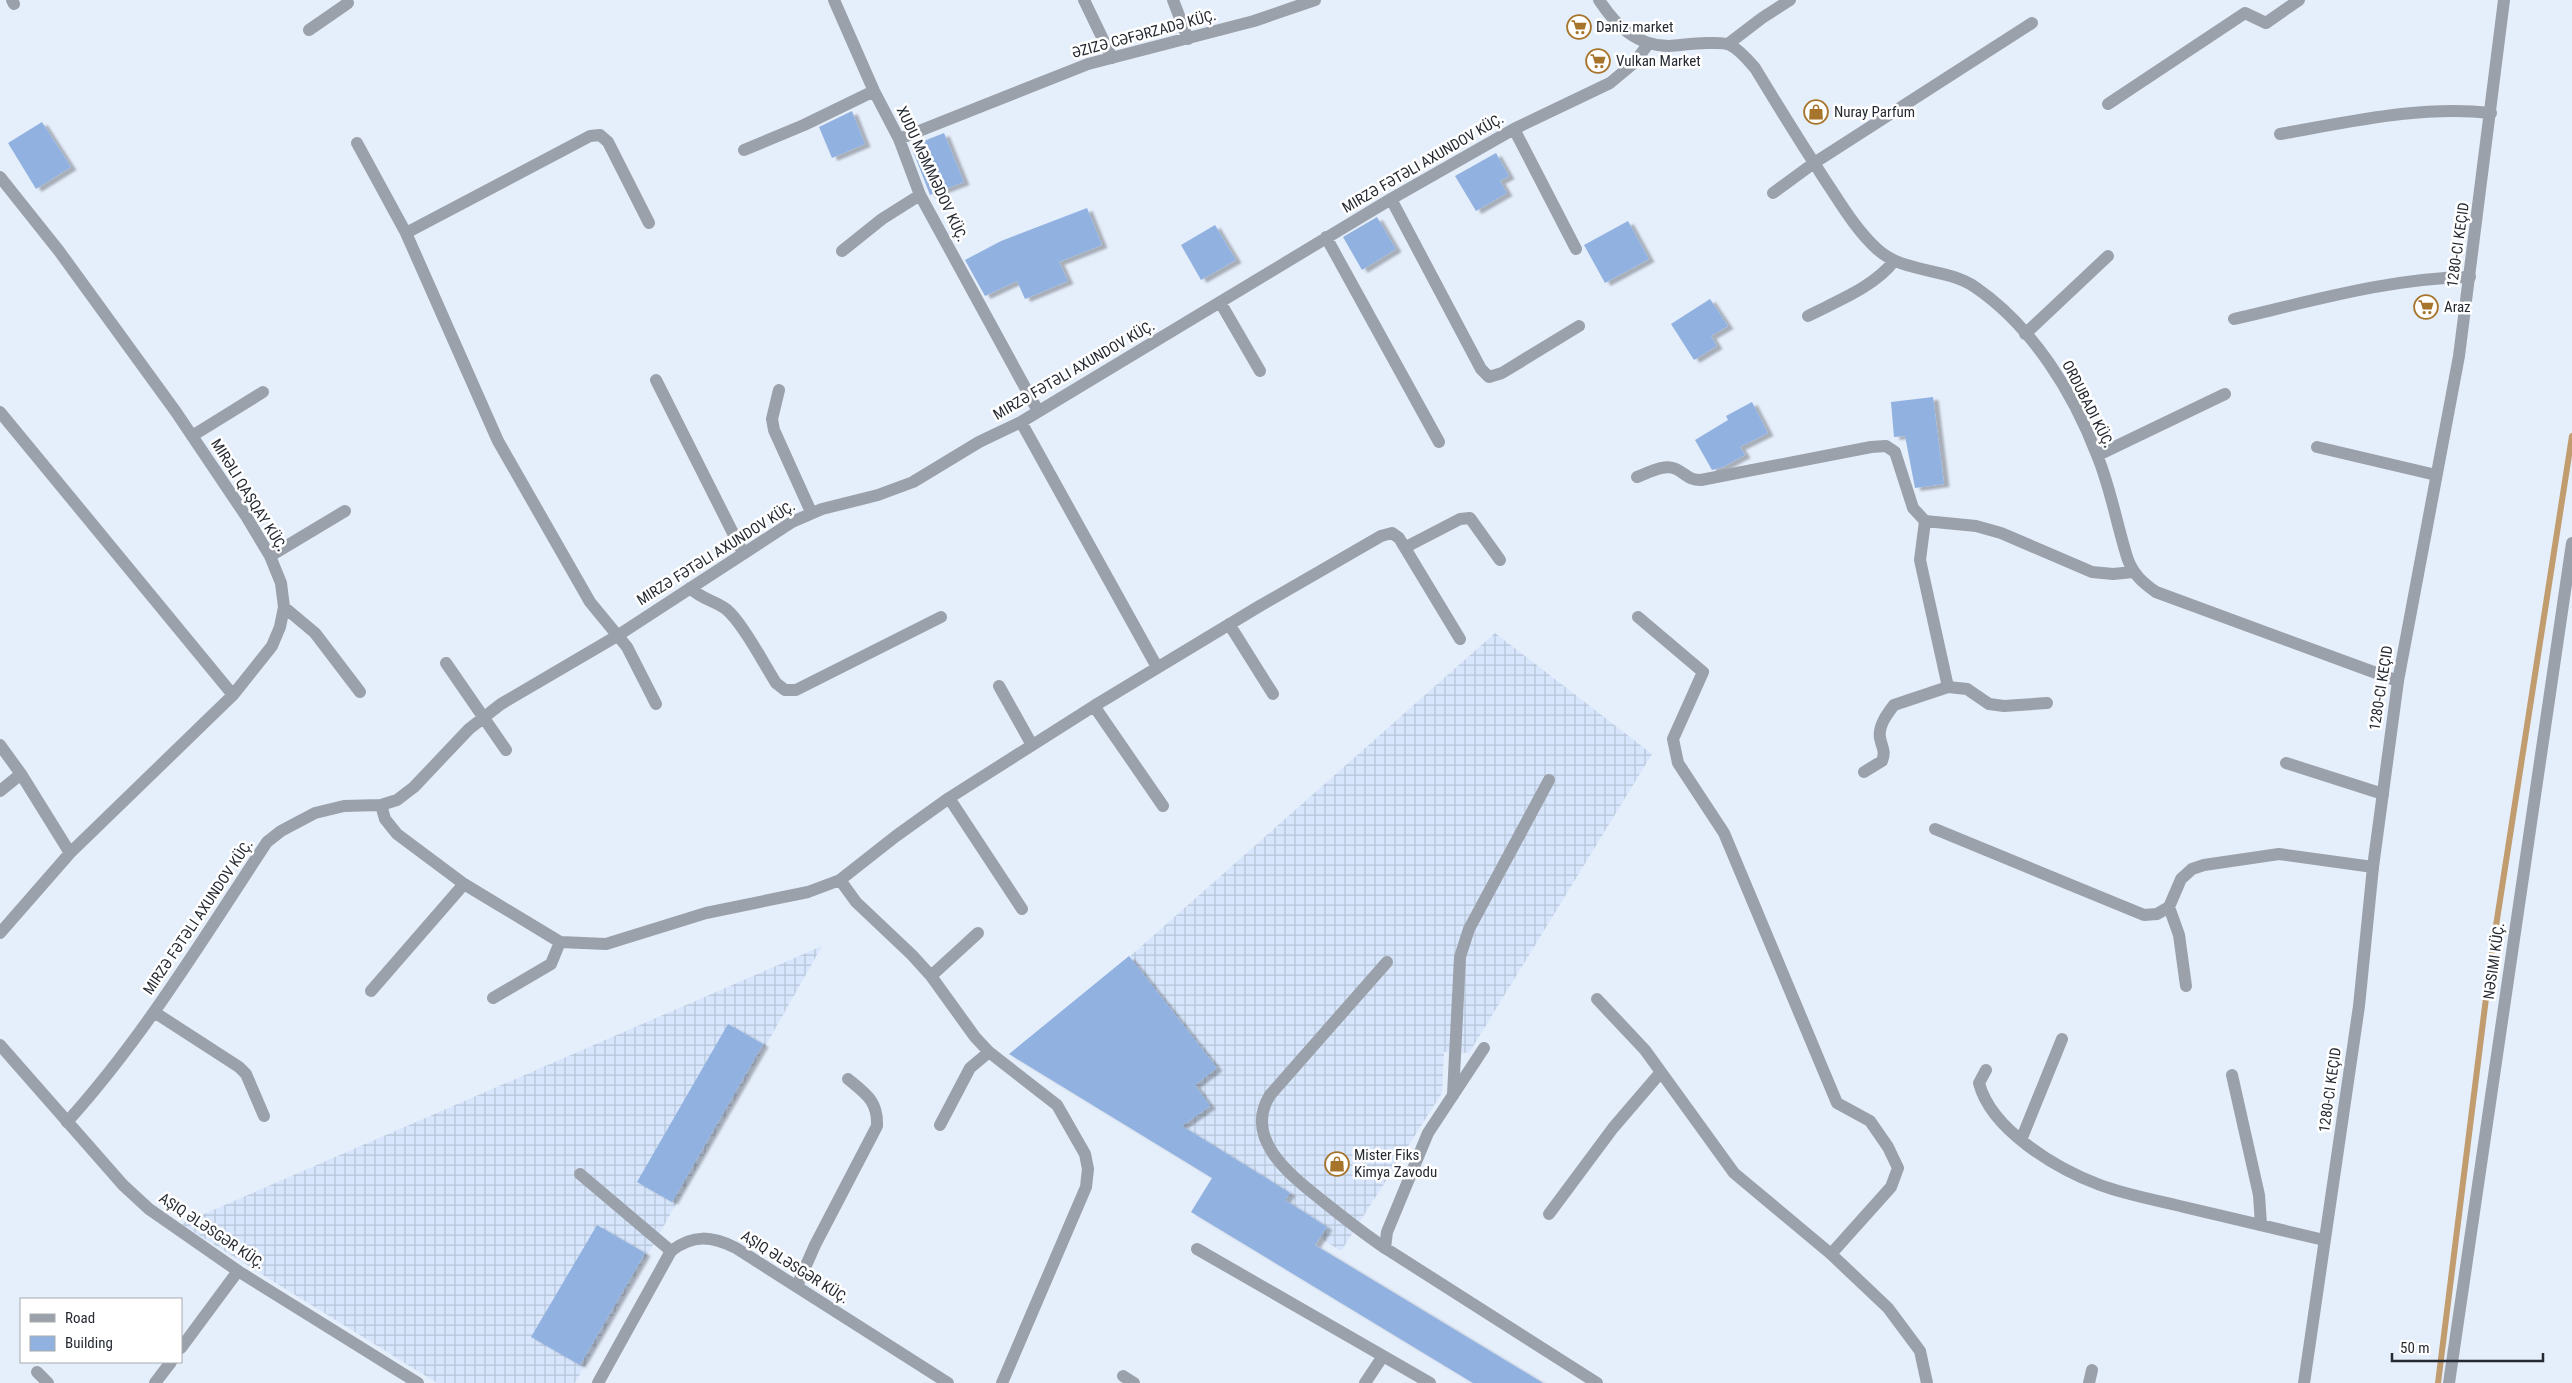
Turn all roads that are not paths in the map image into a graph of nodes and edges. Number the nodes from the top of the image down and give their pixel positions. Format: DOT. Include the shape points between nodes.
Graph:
graph roads {
  1 [pos="834,0"];
  2 [pos="1084,0"];
  3 [pos="1173,0"];
  4 [pos="1315,0"];
  5 [pos="1599,0"];
  6 [pos="1790,0"];
  7 [pos="2299,0"];
  8 [pos="2504,0"];
  9 [pos="348,1"];
  10 [pos="2032,23"];
  11 [pos="309,30"];
  12 [pos="1188,39"];
  13 [pos="1650,43"];
  14 [pos="1728,44"];
  15 [pos="1112,58"];
  16 [pos="874,91"];
  17 [pos="2108,104"];
  18 [pos="2491,113"];
  19 [pos="1514,129"];
  20 [pos="2280,134"];
  21 [pos="899,139"];
  22 [pos="357,143"];
  23 [pos="744,150"];
  24 [pos="1814,164"];
  25 [pos="0,177"];
  26 [pos="1773,193"];
  27 [pos="920,195"];
  28 [pos="1391,199"];
  29 [pos="649,223"];
  30 [pos="406,233"];
  31 [pos="1326,237"];
  32 [pos="1576,249"];
  33 [pos="842,251"];
  34 [pos="2108,256"];
  35 [pos="1894,261"];
  36 [pos="2470,277"];
  37 [pos="1220,302"];
  38 [pos="1808,316"];
  39 [pos="2234,319"];
  40 [pos="1579,326"];
  41 [pos="2025,334"];
  42 [pos="1260,372"];
  43 [pos="656,380"];
  44 [pos="779,390"];
  45 [pos="263,392"];
  46 [pos="2225,394"];
  47 [pos="1038,411"];
  48 [pos="0,412"];
  49 [pos="1021,422"];
  50 [pos="192,436"];
  51 [pos="1439,442"];
  52 [pos="2317,447"];
  53 [pos="2098,455"];
  54 [pos="2436,475"];
  55 [pos="1637,477"];
  56 [pos="344,511"];
  57 [pos="811,512"];
  58 [pos="1925,520"];
  59 [pos="2572,543"];
  60 [pos="1406,547"];
  61 [pos="743,553"];
  62 [pos="270,556"];
  63 [pos="1500,560"];
  64 [pos="2133,572"];
  65 [pos="690,588"];
  66 [pos="284,607"];
  67 [pos="941,617"];
  68 [pos="1638,617"];
  69 [pos="1229,624"];
  70 [pos="616,636"];
  71 [pos="1460,639"];
  72 [pos="446,663"];
  73 [pos="1157,667"];
  74 [pos="2398,681"];
  75 [pos="999,686"];
  76 [pos="1948,687"];
  77 [pos="360,692"];
  78 [pos="1273,694"];
  79 [pos="233,695"];
  80 [pos="2047,703"];
  81 [pos="656,704"];
  82 [pos="1094,706"];
  83 [pos="483,718"];
  84 [pos="0,745"];
  85 [pos="1032,745"];
  86 [pos="506,750"];
  87 [pos="2286,763"];
  88 [pos="1864,772"];
  89 [pos="21,774"];
  90 [pos="1549,780"];
  91 [pos="0,791"];
  92 [pos="2383,794"];
  93 [pos="949,798"];
  94 [pos="381,805"];
  95 [pos="1163,806"];
  96 [pos="1935,829"];
  97 [pos="70,853"];
  98 [pos="2373,868"];
  99 [pos="840,880"];
  100 [pos="464,884"];
  101 [pos="2169,907"];
  102 [pos="1022,909"];
  103 [pos="0,933"];
  104 [pos="978,933"];
  105 [pos="560,942"];
  106 [pos="1387,962"];
  107 [pos="931,976"];
  108 [pos="2186,986"];
  109 [pos="371,992"];
  110 [pos="493,998"];
  111 [pos="1597,999"];
  112 [pos="154,1012"];
  113 [pos="2062,1039"];
  114 [pos="0,1045"];
  115 [pos="1484,1048"];
  116 [pos="989,1052"];
  117 [pos="1986,1070"];
  118 [pos="1661,1072"];
  119 [pos="2232,1075"];
  120 [pos="848,1078"];
  121 [pos="1453,1095"];
  122 [pos="264,1116"];
  123 [pos="67,1122"];
  124 [pos="940,1125"];
  125 [pos="2021,1140"];
  126 [pos="580,1174"];
  127 [pos="1549,1214"];
  128 [pos="2261,1225"];
  129 [pos="2324,1240"];
  130 [pos="1385,1248"];
  131 [pos="1197,1249"];
  132 [pos="671,1251"];
  133 [pos="1831,1254"];
  134 [pos="238,1270"];
  135 [pos="797,1286"];
  136 [pos="182,1347"];
  137 [pos="1382,1356"];
  138 [pos="170,1363"];
  139 [pos="37,1372"];
  140 [pos="48,1383"];
  141 [pos="155,1383"];
  142 [pos="418,1383"];
  143 [pos="598,1383"];
  144 [pos="948,1383"];
  145 [pos="1002,1383"];
  146 [pos="1365,1383"];
  147 [pos="1430,1383"];
  148 [pos="1597,1383"];
  149 [pos="1927,1383"];
  150 [pos="2304,1383"];
  151 [pos="2449,1383"];
  1 -- 16 [label="street, XUDU MƏMMƏDOV KÜÇ."];
  2 -- 15 [label="street"];
  3 -- 12 [label="street"];
  4 -- 12 [label="street, ƏZIZƏ CƏFƏRZADƏ KÜÇ."];
  5 -- 13 [label="street" via="1630,36"];
  6 -- 14 [label="street"];
  7 -- 17 [label="street" via="2266,23 2245,12"];
  8 -- 18 [label="street"];
  9 -- 11 [label="street"];
  10 -- 24 [label="street"];
  12 -- 15 [label="street, ƏZIZƏ CƏFƏRZADƏ KÜÇ."];
  13 -- 14 [label="street" via="1668,46"];
  13 -- 19 [label="street, MIRZƏ FƏTƏLI AXUNDOV KÜÇ." via="1634,64 1610,83"];
  14 -- 24 [label="street, ORDUBADI KÜÇ." via="1755,68"];
  15 -- 21 [label="street, ƏZIZƏ CƏFƏRZADƏ KÜÇ." via="1088,64"];
  16 -- 21 [label="street, XUDU MƏMMƏDOV KÜÇ."];
  16 -- 23 [label="street"];
  18 -- 20 [label="street" via="2444,111 2374,118"];
  18 -- 36 [label="street"];
  19 -- 28 [label="street, MIRZƏ FƏTƏLI AXUNDOV KÜÇ."];
  19 -- 32 [label="street"];
  21 -- 27 [label="street, XUDU MƏMMƏDOV KÜÇ."];
  22 -- 30 [label="street"];
  24 -- 26 [label="street"];
  24 -- 35 [label="street, ORDUBADI KÜÇ." via="1868,240"];
  25 -- 50 [label="street, MIRƏLI QAŞQAY KÜÇ." via="59,251"];
  27 -- 33 [label="street" via="882,219"];
  27 -- 47 [label="street, XUDU MƏMMƏDOV KÜÇ."];
  28 -- 31 [label="street, MIRZƏ FƏTƏLI AXUNDOV KÜÇ."];
  28 -- 40 [label="street" via="1481,369 1490,377"];
  29 -- 30 [label="street" via="608,142 600,135 590,136"];
  30 -- 70 [label="street" via="498,441 590,602"];
  31 -- 37 [label="street, MIRZƏ FƏTƏLI AXUNDOV KÜÇ."];
  31 -- 51 [label="street"];
  34 -- 41 [label="street"];
  35 -- 38 [label="street" via="1886,272 1872,281"];
  35 -- 41 [label="street, ORDUBADI KÜÇ." via="1950,275 1973,285 1998,304"];
  36 -- 39 [label="street" via="2400,281"];
  36 -- 54 [label="street"];
  37 -- 42 [label="street"];
  37 -- 47 [label="street, MIRZƏ FƏTƏLI AXUNDOV KÜÇ."];
  41 -- 53 [label="street, ORDUBADI KÜÇ." via="2061,382"];
  43 -- 61 [label="street"];
  44 -- 57 [label="street" via="772,419 774,430"];
  45 -- 50 [label="street"];
  46 -- 53 [label="street"];
  47 -- 49 [label="street, MIRZƏ FƏTƏLI AXUNDOV KÜÇ."];
  48 -- 79 [label="street"];
  49 -- 57 [label="street, MIRZƏ FƏTƏLI AXUNDOV KÜÇ." via="979,442 913,482 878,495"];
  49 -- 73 [label="street"];
  50 -- 62 [label="street, MIRƏLI QAŞQAY KÜÇ."];
  52 -- 54 [label="street"];
  53 -- 64 [label="street, ORDUBADI KÜÇ." via="2122,544"];
  54 -- 74 [label="street"];
  55 -- 58 [label="street" via="1664,468 1675,468 1691,480 1701,480 1886,446 1895,452 1913,508"];
  56 -- 62 [label="street"];
  57 -- 61 [label="street, MIRZƏ FƏTƏLI AXUNDOV KÜÇ."];
  58 -- 64 [label="street" via="1976,526 2001,533 2092,572"];
  58 -- 76 [label="street" via="1920,560"];
  59 -- 151 [label="street, NƏSIMI KÜÇ."];
  60 -- 63 [label="street" via="1460,519 1470,518"];
  60 -- 69 [label="street" via="1392,533 1381,536"];
  60 -- 71 [label="street"];
  61 -- 65 [label="street, MIRZƏ FƏTƏLI AXUNDOV KÜÇ."];
  62 -- 66 [label="street, MIRƏLI QAŞQAY KÜÇ."];
  64 -- 74 [label="street, ORDUBADI KÜÇ." via="2156,592"];
  65 -- 67 [label="street" via="701,598 726,609 776,683 785,690 796,690"];
  65 -- 70 [label="street, MIRZƏ FƏTƏLI AXUNDOV KÜÇ."];
  66 -- 77 [label="street" via="315,634"];
  66 -- 79 [label="street, MIRƏLI QAŞQAY KÜÇ." via="272,646"];
  68 -- 133 [label="street" via="1703,672 1673,739 1678,763 1724,833 1837,1103 1870,1121 1898,1168 1891,1187"];
  69 -- 73 [label="street"];
  69 -- 78 [label="street"];
  70 -- 81 [label="street" via="627,647"];
  70 -- 83 [label="street, MIRZƏ FƏTƏLI AXUNDOV KÜÇ."];
  72 -- 83 [label="street"];
  73 -- 82 [label="street"];
  74 -- 92 [label="street"];
  75 -- 85 [label="street"];
  76 -- 80 [label="street" via="1967,689 1989,704"];
  76 -- 88 [label="street" via="1894,705 1881,727 1880,738 1885,753 1882,761"];
  79 -- 97 [label="street, MIRƏLI QAŞQAY KÜÇ."];
  82 -- 85 [label="street"];
  82 -- 95 [label="street"];
  83 -- 86 [label="street"];
  83 -- 94 [label="street, MIRZƏ FƏTƏLI AXUNDOV KÜÇ." via="468,729 414,787 397,800"];
  84 -- 89 [label="street"];
  85 -- 93 [label="street"];
  87 -- 92 [label="street"];
  89 -- 91 [label="street"];
  89 -- 97 [label="street"];
  90 -- 121 [label="street" via="1469,929 1460,957"];
  92 -- 98 [label="street"];
  93 -- 99 [label="street"];
  93 -- 102 [label="street"];
  94 -- 100 [label="street" via="385,819 397,834"];
  94 -- 112 [label="street, MIRZƏ FƏTƏLI AXUNDOV KÜÇ." via="344,806 315,813 267,842"];
  96 -- 101 [label="street" via="2144,915 2157,914"];
  97 -- 103 [label="street, MIRƏLI QAŞQAY KÜÇ."];
  98 -- 101 [label="street" via="2279,854 2204,865 2192,869 2182,879"];
  98 -- 129 [label="street" via="2359,1006"];
  99 -- 105 [label="street" via="808,892 706,913 606,944"];
  99 -- 107 [label="street" via="856,902"];
  100 -- 105 [label="street"];
  100 -- 109 [label="street"];
  101 -- 108 [label="street" via="2179,935"];
  104 -- 107 [label="street"];
  105 -- 110 [label="street" via="550,964"];
  106 -- 130 [label="street" via="1262,1107 1262,1128 1270,1149 1284,1170"];
  107 -- 116 [label="street"];
  111 -- 118 [label="street"];
  112 -- 122 [label="street" via="239,1067 246,1074"];
  112 -- 123 [label="street, MIRZƏ FƏTƏLI AXUNDOV KÜÇ." via="88,1100"];
  113 -- 125 [label="street"];
  114 -- 123 [label="street"];
  115 -- 121 [label="street"];
  116 -- 124 [label="street" via="970,1068"];
  116 -- 145 [label="street" via="1057,1104 1085,1154 1088,1169 1086,1187"];
  117 -- 125 [label="street" via="1979,1083 1982,1094 2004,1124"];
  118 -- 127 [label="street" via="1613,1128"];
  118 -- 133 [label="street" via="1734,1173"];
  119 -- 128 [label="street" via="2259,1195"];
  120 -- 135 [label="street" via="875,1106 877,1126"];
  121 -- 130 [label="street" via="1420,1151 1387,1232"];
  123 -- 134 [label="street" via="149,1210"];
  125 -- 128 [label="street" via="2063,1168 2115,1190"];
  126 -- 132 [label="street"];
  128 -- 129 [label="street"];
  129 -- 150 [label="street"];
  130 -- 148 [label="street"];
  131 -- 137 [label="street"];
  132 -- 135 [label="street" via="682,1242 696,1238 720,1240"];
  132 -- 143 [label="street"];
  133 -- 149 [label="street" via="1888,1308 1920,1351"];
  134 -- 136 [label="street"];
  134 -- 142 [label="street"];
  135 -- 144 [label="street"];
  137 -- 146 [label="street"];
  137 -- 147 [label="street"];
  138 -- 141 [label="street"];
  139 -- 140 [label="street"];
}
